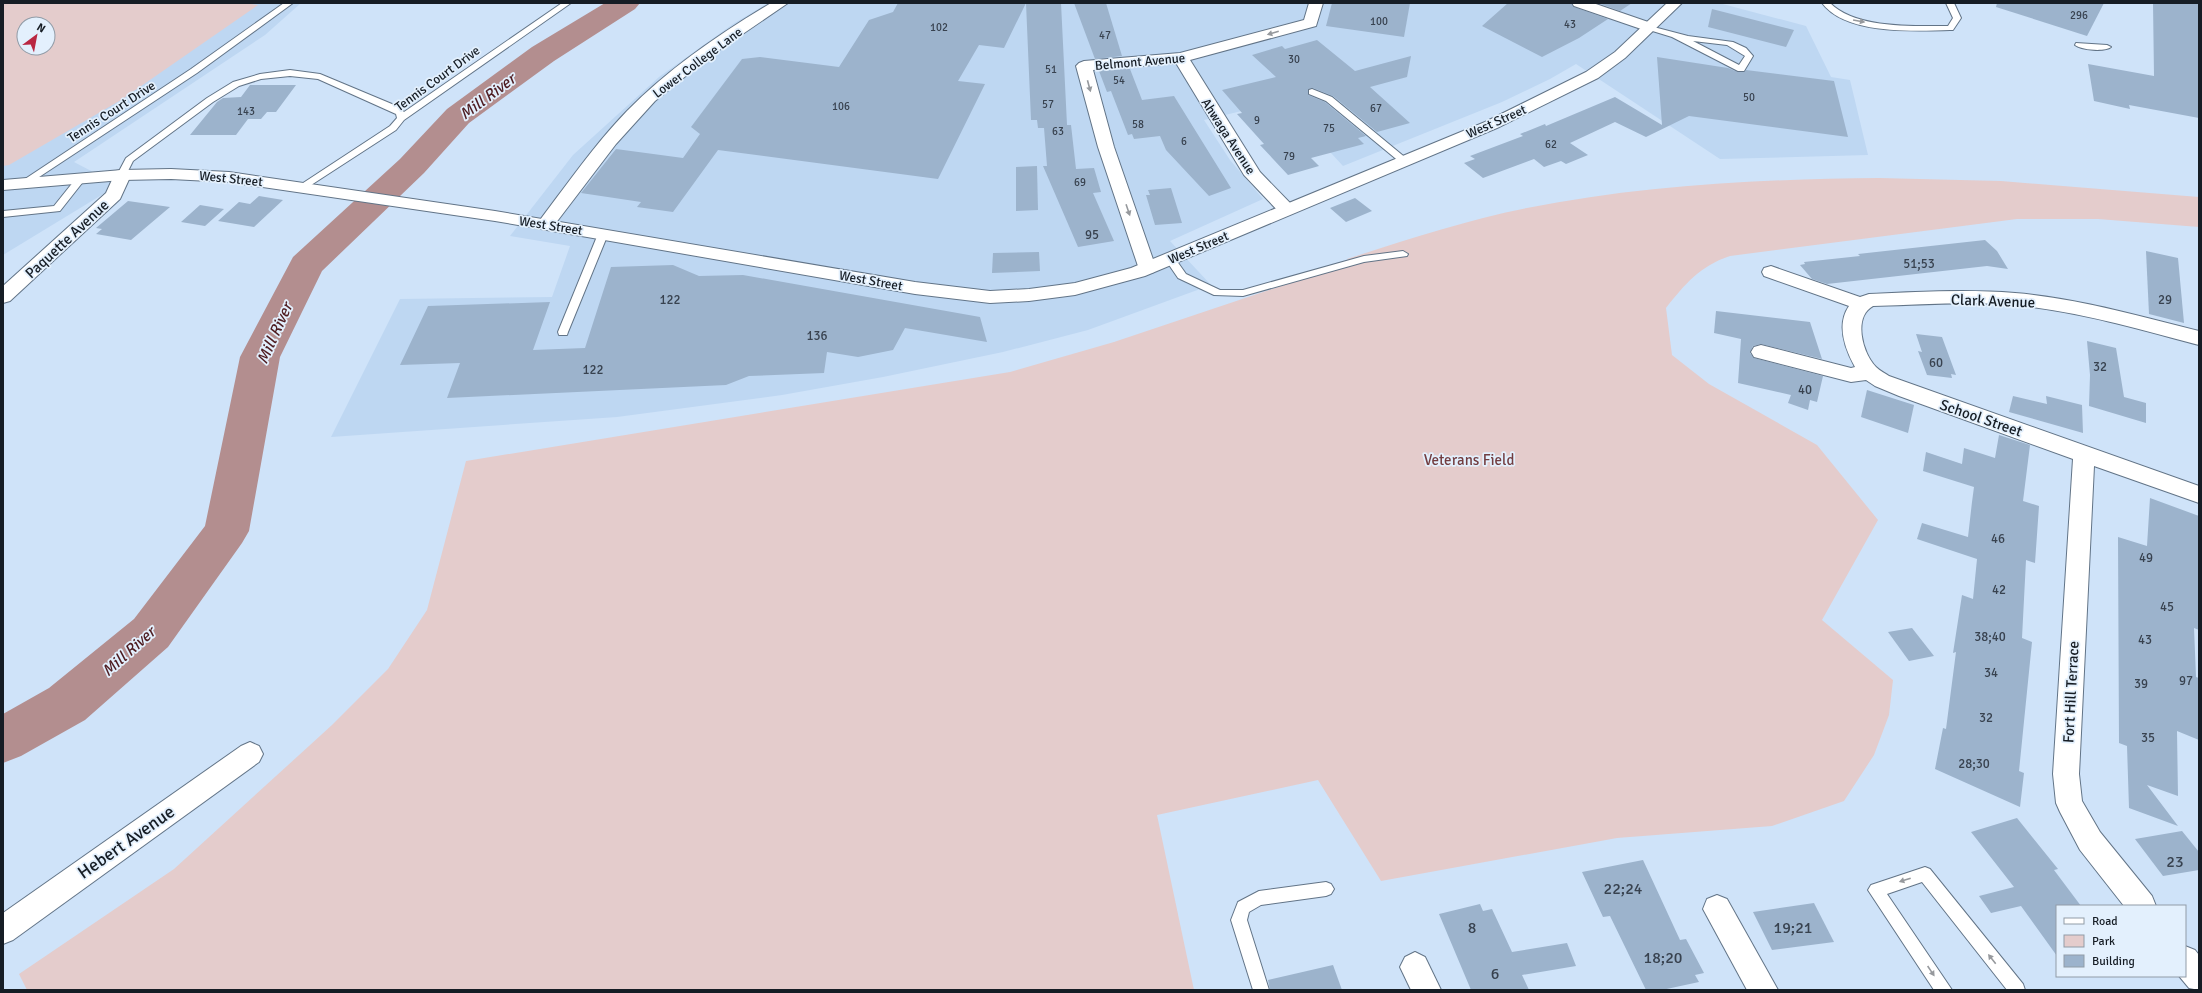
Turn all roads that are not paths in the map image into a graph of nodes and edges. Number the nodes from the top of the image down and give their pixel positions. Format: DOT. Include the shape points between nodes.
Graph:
graph roads {
  1 [pos="289,3"];
  2 [pos="567,3"];
  3 [pos="781,3"];
  4 [pos="1316,3"];
  5 [pos="1579,3"];
  6 [pos="1676,3"];
  7 [pos="1826,3"];
  8 [pos="1950,3"];
  9 [pos="1649,27"];
  10 [pos="1674,35"];
  11 [pos="2079,45"];
  12 [pos="2107,47"];
  13 [pos="1181,58"];
  14 [pos="1312,92"];
  15 [pos="400,118"];
  16 [pos="1404,161"];
  17 [pos="122,175"];
  18 [pos="81,178"];
  19 [pos="24,183"];
  20 [pos="3,185"];
  21 [pos="302,187"];
  22 [pos="1286,209"];
  23 [pos="3,214"];
  24 [pos="546,224"];
  25 [pos="603,234"];
  26 [pos="1403,254"];
  27 [pos="1170,259"];
  28 [pos="1147,268"];
  29 [pos="1771,272"];
  30 [pos="3,297"];
  31 [pos="1859,303"];
  32 [pos="563,332"];
  33 [pos="2199,338"];
  34 [pos="1762,352"];
  35 [pos="1868,372"];
  36 [pos="2084,454"];
  37 [pos="2199,495"];
  38 [pos="250,754"];
  39 [pos="1326,889"];
  40 [pos="2141,905"];
  41 [pos="1717,909"];
  42 [pos="3,930"];
  43 [pos="2186,961"];
  44 [pos="2199,978"];
  45 [pos="1262,990"];
  46 [pos="1763,990"];
  47 [pos="1944,990"];
  48 [pos="2016,990"];
  1 -- 19 [label="lane, Tennis Court Drive" via="194,71"];
  2 -- 15 [label="lane, Tennis Court Drive"];
  3 -- 24 [label="street, Lower College Lane" via="712,48 645,103 611,138"];
  4 -- 13 [label="street, Belmont Avenue, one-way" via="1311,23"];
  5 -- 9 [label="street"];
  6 -- 9 [label="street, West Street"];
  7 -- 8 [label="lane, one-way" via="1838,15 1854,21 1922,29 1950,28 1957,18"];
  9 -- 10 [label="lane"];
  9 -- 16 [label="street, West Street" via="1620,55 1592,74 1491,125"];
  10 -- 10 [label="lane" via="1741,69 1749,56 1740,47 1724,41"];
  11 -- 12 [label="lane"];
  13 -- 22 [label="street, Ahwaga Avenue" via="1253,175"];
  13 -- 28 [label="street, Belmont Avenue, one-way" via="1084,66 1106,147"];
  14 -- 16 [label="lane" via="1329,99"];
  15 -- 17 [label="lane" via="400,113 396,109 320,77 290,73 260,77 236,84 210,100 129,160"];
  15 -- 21 [label="lane, Tennis Court Drive" via="392,128"];
  16 -- 22 [label="street, West Street"];
  17 -- 18 [label="street, West Street"];
  17 -- 21 [label="street, West Street" via="201,175"];
  17 -- 30 [label="street, Paquette Avenue" via="114,195"];
  18 -- 19 [label="street, West Street"];
  18 -- 23 [label="lane" via="57,209"];
  19 -- 20 [label="street, West Street"];
  21 -- 24 [label="street, West Street"];
  22 -- 27 [label="street, West Street"];
  24 -- 25 [label="street, West Street"];
  25 -- 28 [label="street, West Street" via="915,288 990,297 1075,289 1120,278"];
  25 -- 32 [label="lane"];
  26 -- 27 [label="lane" via="1364,260 1243,293 1218,293 1210,290 1182,276"];
  27 -- 28 [label="street, West Street"];
  29 -- 31 [label="street"];
  31 -- 33 [label="street, Clark Avenue" via="1869,300 2015,299 2098,313"];
  31 -- 35 [label="street" via="1852,313 1854,339 1861,362"];
  34 -- 35 [label="street" via="1851,375"];
  35 -- 36 [label="street, School Street" via="1906,391"];
  36 -- 37 [label="street, School Street"];
  36 -- 40 [label="street, Fort Hill Terrace" via="2066,774 2070,803 2090,841"];
  38 -- 42 [label="street, Hebert Avenue"];
  39 -- 45 [label="lane" via="1259,898 1243,907 1239,920"];
  41 -- 46 [label="street"];
  43 -- 44 [label="street"];
  48 -- 47 [label="lane, one-way" via="1925,874 1876,890"];
}
